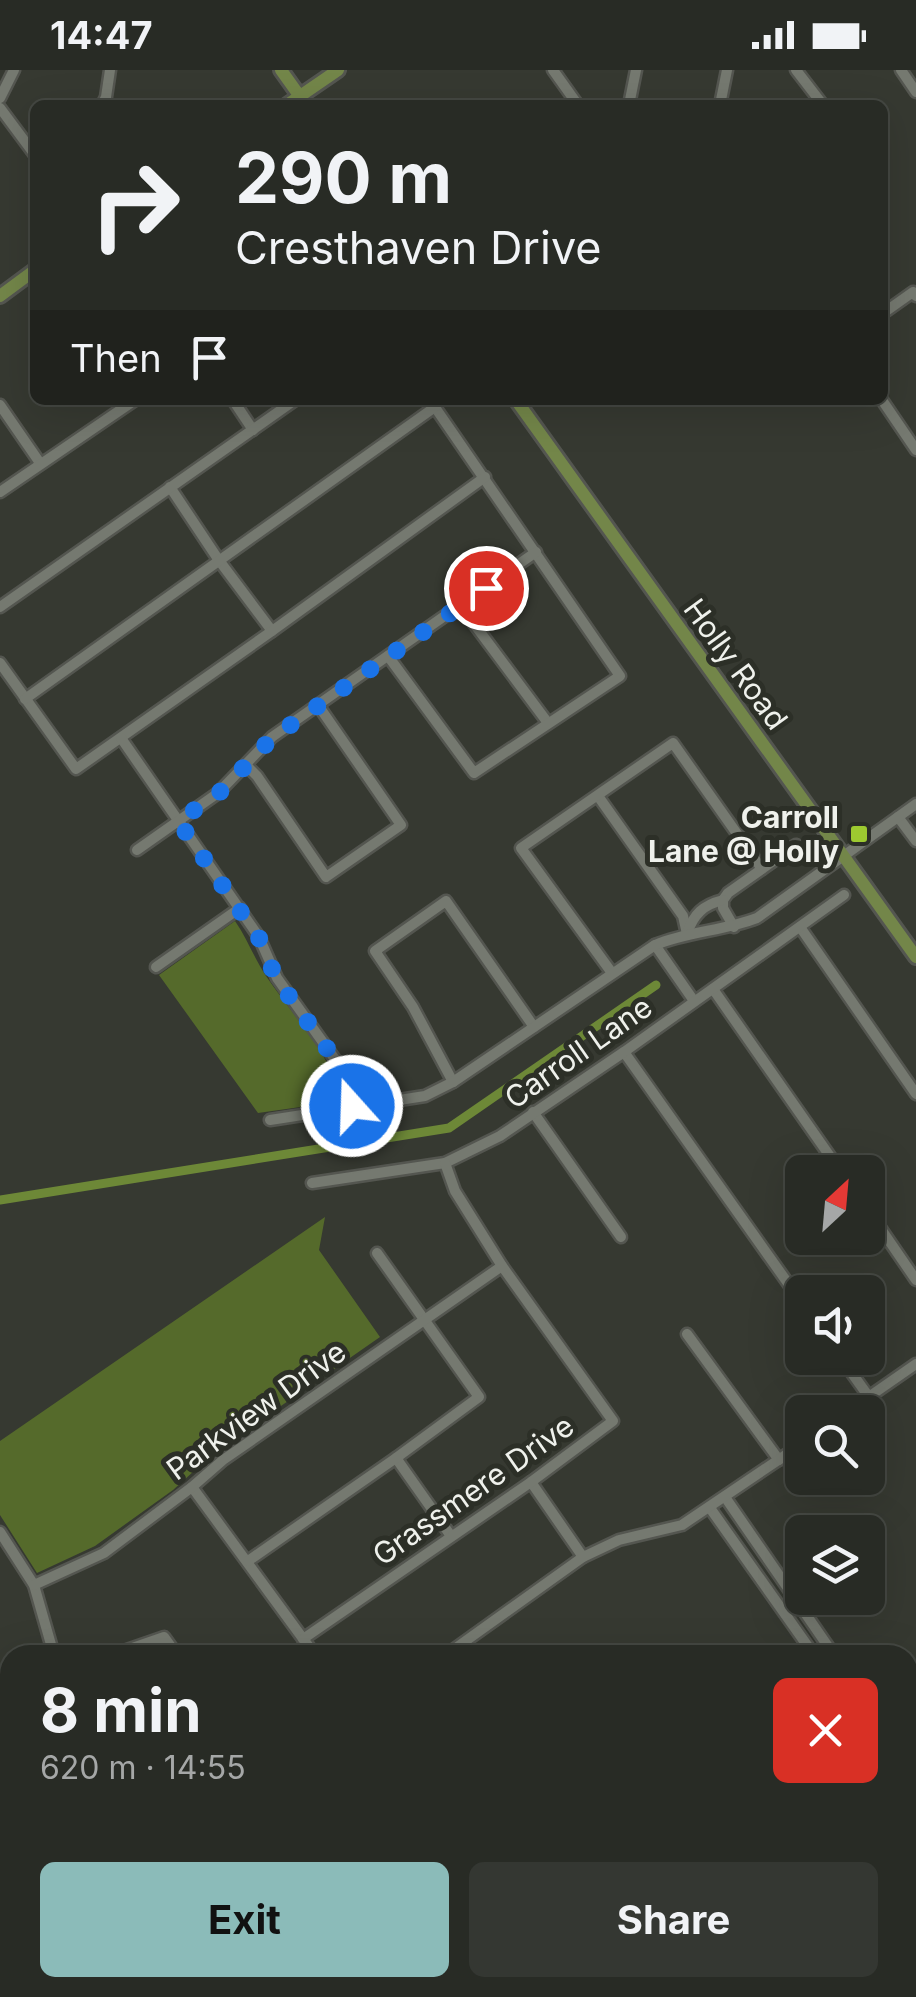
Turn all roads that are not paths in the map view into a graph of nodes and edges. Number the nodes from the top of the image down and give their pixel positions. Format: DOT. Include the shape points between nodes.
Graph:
graph roads {
  1 [pos="14,70"];
  2 [pos="110,70"];
  3 [pos="282,70"];
  4 [pos="338,70"];
  5 [pos="553,70"];
  6 [pos="636,70"];
  7 [pos="727,70"];
  8 [pos="796,70"];
  9 [pos="901,70"];
  10 [pos="916,92"];
  11 [pos="0,98"];
  12 [pos="104,100"];
  13 [pos="303,100"];
  14 [pos="574,100"];
  15 [pos="630,100"];
  16 [pos="721,100"];
  17 [pos="819,100"];
  18 [pos="0,108"];
  19 [pos="30,147"];
  20 [pos="30,274"];
  21 [pos="0,296"];
  22 [pos="916,296"];
  23 [pos="888,310"];
  24 [pos="127,405"];
  25 [pos="236,405"];
  26 [pos="288,405"];
  27 [pos="431,405"];
  28 [pos="433,405"];
  29 [pos="520,405"];
  30 [pos="885,405"];
  31 [pos="0,406"];
  32 [pos="253,430"];
  33 [pos="916,450"];
  34 [pos="40,463"];
  35 [pos="485,477"];
  36 [pos="170,486"];
  37 [pos="0,492"];
  38 [pos="536,552"];
  39 [pos="218,559"];
  40 [pos="460,605"];
  41 [pos="0,607"];
  42 [pos="272,631"];
  43 [pos="388,656"];
  44 [pos="0,663"];
  45 [pos="24,699"];
  46 [pos="318,705"];
  47 [pos="548,723"];
  48 [pos="121,738"];
  49 [pos="246,765"];
  50 [pos="598,796"];
  51 [pos="916,804"];
  52 [pos="898,817"];
  53 [pos="178,821"];
  54 [pos="916,842"];
  55 [pos="796,845"];
  56 [pos="137,850"];
  57 [pos="844,857"];
  58 [pos="762,869"];
  59 [pos="844,895"];
  60 [pos="723,900"];
  61 [pos="240,908"];
  62 [pos="734,927"];
  63 [pos="800,928"];
  64 [pos="687,934"];
  65 [pos="655,945"];
  66 [pos="916,958"];
  67 [pos="156,966"];
  68 [pos="612,973"];
  69 [pos="714,988"];
  70 [pos="694,1001"];
  71 [pos="534,1027"];
  72 [pos="624,1052"];
  73 [pos="454,1082"];
  74 [pos="916,1094"];
  75 [pos="352,1106"];
  76 [pos="533,1112"];
  77 [pos="270,1120"];
  78 [pos="830,1155"];
  79 [pos="445,1162"];
  80 [pos="312,1183"];
  81 [pos="885,1235"];
  82 [pos="621,1237"];
  83 [pos="377,1253"];
  84 [pos="502,1266"];
  85 [pos="785,1279"];
  86 [pos="916,1280"];
  87 [pos="424,1320"];
  88 [pos="688,1334"];
  89 [pos="916,1364"];
  90 [pos="870,1395"];
  91 [pos="785,1456"];
  92 [pos="396,1458"];
  93 [pos="780,1460"];
  94 [pos="530,1482"];
  95 [pos="192,1487"];
  96 [pos="725,1498"];
  97 [pos="710,1508"];
  98 [pos="0,1532"];
  99 [pos="451,1536"];
  100 [pos="583,1557"];
  101 [pos="248,1561"];
  102 [pos="34,1585"];
  103 [pos="303,1638"];
  104 [pos="51,1645"];
  105 [pos="141,1645"];
  106 [pos="170,1645"];
  107 [pos="308,1645"];
  108 [pos="460,1645"];
  109 [pos="807,1645"];
  110 [pos="827,1645"];
  1 -- 11 [label="street"];
  2 -- 12 [label="street"];
  3 -- 13 [label="main road"];
  4 -- 13 [label="main road"];
  5 -- 14 [label="street"];
  6 -- 15 [label="street"];
  7 -- 16 [label="street"];
  8 -- 17 [label="street"];
  9 -- 10 [label="street"];
  18 -- 19 [label="street"];
  20 -- 21 [label="main road"];
  22 -- 23 [label="street"];
  24 -- 34 [label="street"];
  25 -- 32 [label="street"];
  26 -- 32 [label="street"];
  27 -- 39 [label="street"];
  28 -- 35 [label="street"];
  29 -- 57 [label="main road, Holly Road"];
  30 -- 33 [label="street"];
  31 -- 34 [label="street"];
  32 -- 36 [label="street"];
  34 -- 37 [label="street"];
  35 -- 38 [label="street"];
  35 -- 42 [label="street"];
  36 -- 39 [label="street"];
  36 -- 41 [label="street"];
  38 -- 40 [label="street"];
  38 -- 47 [label="street" via="620,676"];
  39 -- 42 [label="street"];
  39 -- 45 [label="street"];
  40 -- 43 [label="street"];
  40 -- 47 [label="street"];
  42 -- 48 [label="street"];
  43 -- 46 [label="street"];
  43 -- 47 [label="street" via="474,773"];
  44 -- 45 [label="street"];
  45 -- 48 [label="street" via="76,768"];
  46 -- 49 [label="street"];
  46 -- 49 [label="street" via="401,825 326,876"];
  48 -- 53 [label="street"];
  49 -- 53 [label="street"];
  50 -- 58 [label="street" via="672,743"];
  50 -- 64 [label="street" via="683,916"];
  50 -- 68 [label="street" via="521,848"];
  51 -- 52 [label="street, Carroll Lane"];
  52 -- 54 [label="street"];
  52 -- 57 [label="street, Carroll Lane"];
  53 -- 56 [label="street"];
  53 -- 61 [label="street"];
  55 -- 58 [label="street, Carroll Lane"];
  57 -- 62 [label="street, Carroll Lane" via="774,908"];
  57 -- 66 [label="main road, Holly Road"];
  58 -- 60 [label="street, Carroll Lane"];
  59 -- 63 [label="street, Carroll Lane"];
  60 -- 62 [label="street"];
  60 -- 64 [label="street, Carroll Lane" via="693,915"];
  61 -- 67 [label="street"];
  61 -- 75 [label="street" via="276,978 347,1076"];
  62 -- 64 [label="street, Carroll Lane"];
  63 -- 69 [label="street, Carroll Lane"];
  63 -- 74 [label="street"];
  64 -- 65 [label="street, Carroll Lane"];
  65 -- 68 [label="street, Carroll Lane"];
  65 -- 70 [label="street"];
  68 -- 71 [label="street, Carroll Lane"];
  69 -- 70 [label="street, Carroll Lane"];
  69 -- 78 [label="street"];
  70 -- 72 [label="street, Carroll Lane"];
  71 -- 73 [label="street, Carroll Lane"];
  71 -- 73 [label="street" via="446,901 375,951"];
  72 -- 76 [label="street, Carroll Lane"];
  72 -- 85 [label="street"];
  73 -- 75 [label="street, Carroll Lane" via="425,1096"];
  75 -- 77 [label="street, Carroll Lane"];
  76 -- 79 [label="street, Carroll Lane"];
  76 -- 82 [label="street"];
  79 -- 80 [label="street, Carroll Lane"];
  79 -- 84 [label="street, Grassmere Drive" via="455,1191"];
  81 -- 86 [label="street"];
  83 -- 87 [label="street"];
  84 -- 87 [label="street, Parkview Drive"];
  84 -- 94 [label="street, Grassmere Drive" via="614,1421"];
  87 -- 92 [label="street" via="478,1396"];
  87 -- 95 [label="street, Parkview Drive"];
  88 -- 93 [label="street"];
  89 -- 90 [label="street"];
  91 -- 93 [label="street"];
  92 -- 99 [label="street"];
  92 -- 101 [label="street"];
  93 -- 96 [label="street"];
  94 -- 99 [label="street, Grassmere Drive"];
  94 -- 100 [label="street"];
  95 -- 101 [label="street"];
  95 -- 102 [label="street, Parkview Drive" via="104,1554"];
  96 -- 97 [label="street"];
  96 -- 110 [label="street"];
  97 -- 100 [label="street" via="682,1525 619,1540"];
  97 -- 109 [label="street"];
  98 -- 102 [label="street"];
  99 -- 103 [label="street, Grassmere Drive"];
  100 -- 108 [label="street"];
  101 -- 103 [label="street"];
  102 -- 104 [label="street"];
  103 -- 107 [label="street"];
  105 -- 106 [label="street" via="164,1637"];
}
